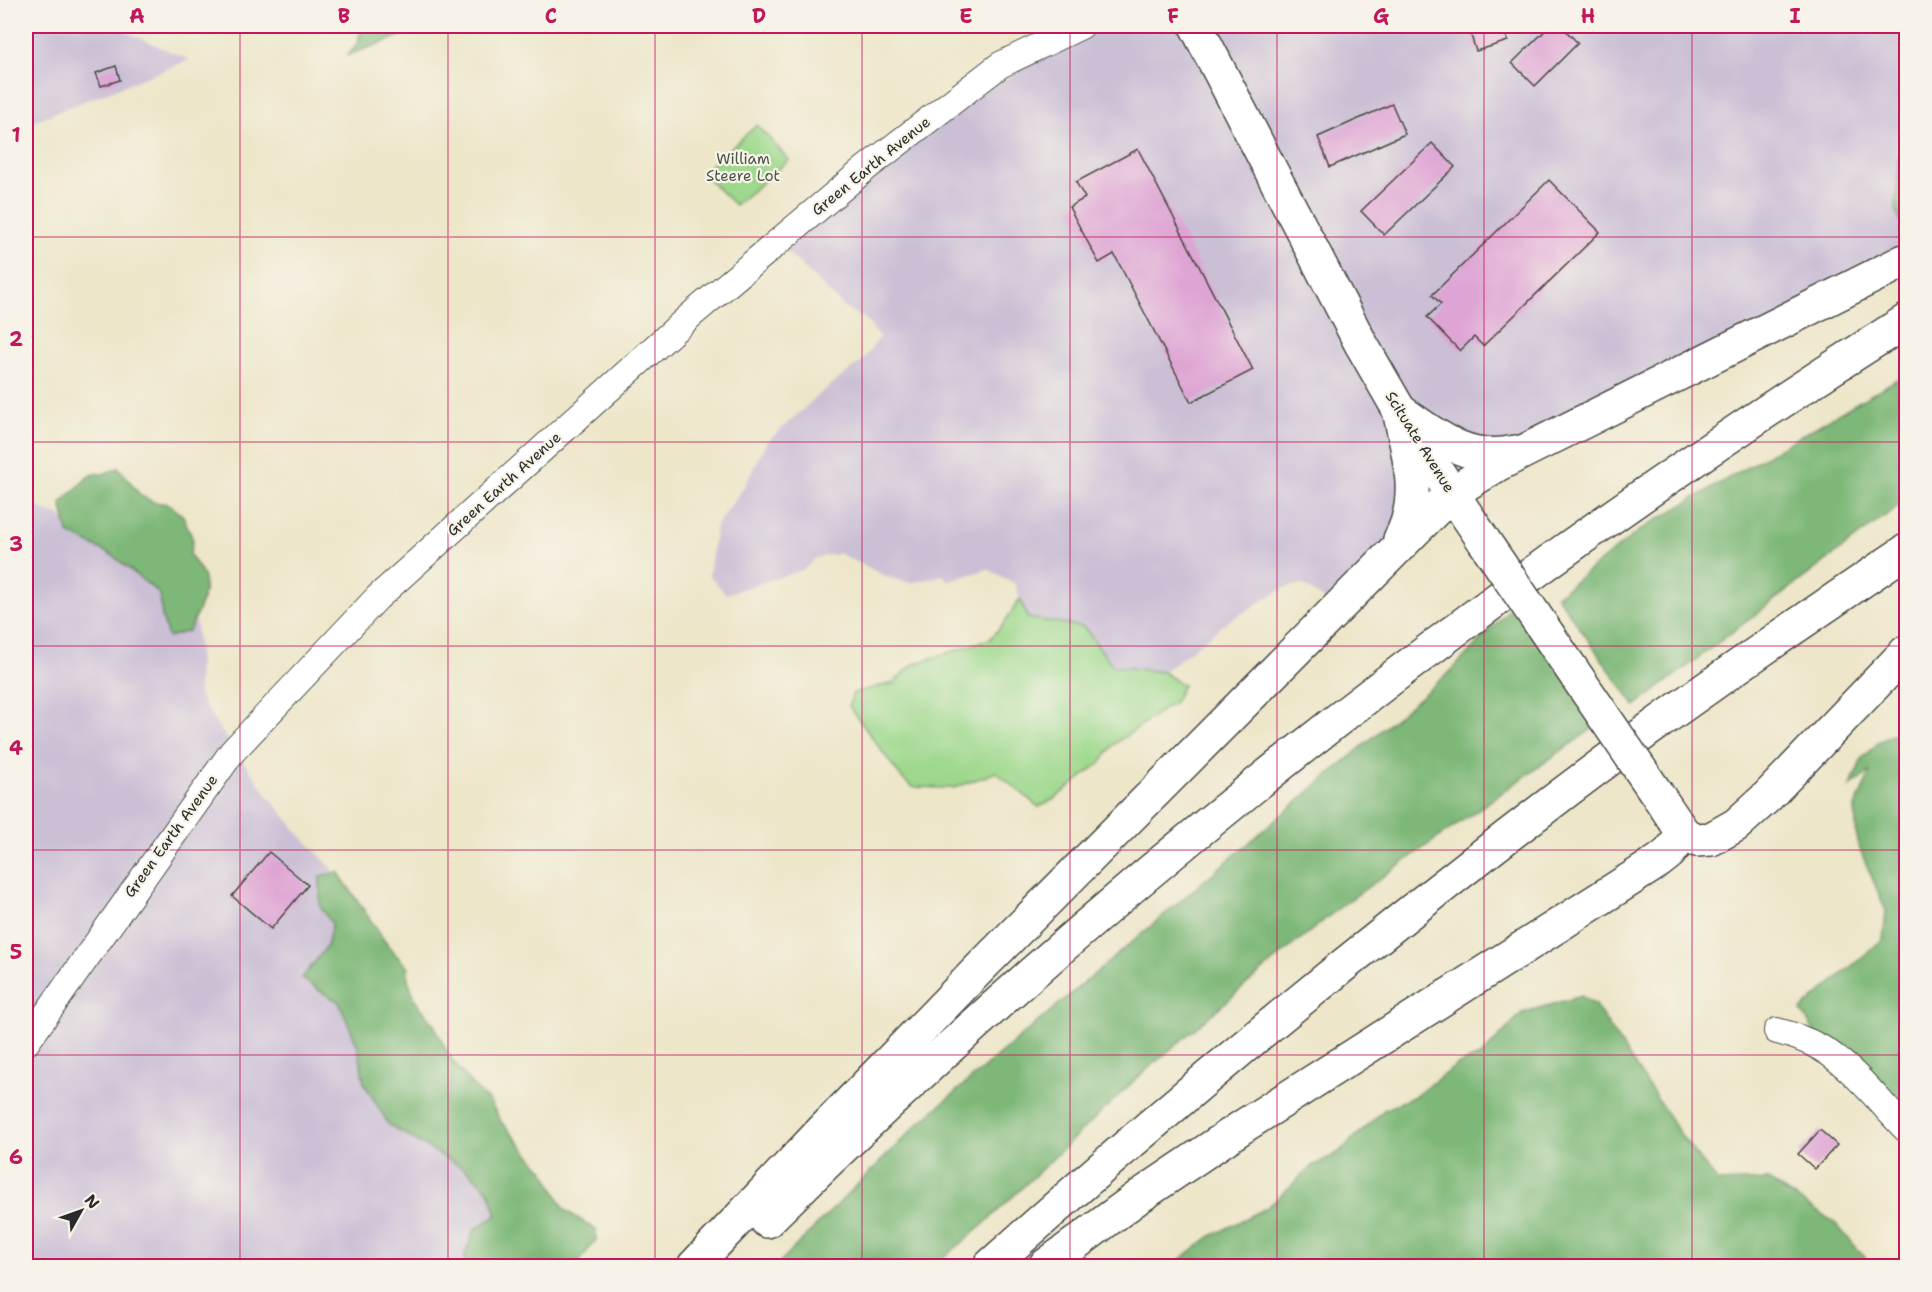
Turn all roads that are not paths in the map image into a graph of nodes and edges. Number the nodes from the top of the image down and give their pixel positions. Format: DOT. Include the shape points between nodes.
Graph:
graph roads {
  1 [pos="1081,26"];
  2 [pos="1196,26"];
  3 [pos="1906,260"];
  4 [pos="1906,321"];
  5 [pos="1399,410"];
  6 [pos="1539,443"];
  7 [pos="1452,492"];
  8 [pos="1906,551"];
  9 [pos="1388,556"];
  10 [pos="1906,652"];
  11 [pos="1684,834"];
  12 [pos="1777,1030"];
  13 [pos="26,1043"];
  14 [pos="1906,1130"];
  15 [pos="694,1266"];
  16 [pos="721,1266"];
  17 [pos="990,1266"];
  18 [pos="1045,1266"];
  1 -- 13 [label="street, Green Earth Avenue" via="1000,65 866,168 690,316 377,598 232,752"];
  2 -- 5 [label="main road, Scituate Avenue" via="1334,295"];
  3 -- 6 [label="main road"];
  4 -- 16 [label="main road" via="1593,529 1283,762 1134,884 988,1012"];
  5 -- 6 [label="main road" via="1451,445 1474,453 1503,455"];
  5 -- 7 [label="main road, Scituate Avenue"];
  5 -- 9 [label="main road" via="1413,498 1406,528"];
  6 -- 7 [label="main road"];
  7 -- 9 [label="main road"];
  7 -- 11 [label="main road, Scituate Avenue, bridge"];
  8 -- 17 [label="main road" via="1649,730 1432,895 1244,1046"];
  9 -- 15 [label="main road" via="981,967"];
  10 -- 11 [label="main road" via="1736,825 1703,840"];
  11 -- 18 [label="main road" via="1659,861 1242,1127"];
  12 -- 14 [label="street" via="1822,1049 1841,1062"];
}
